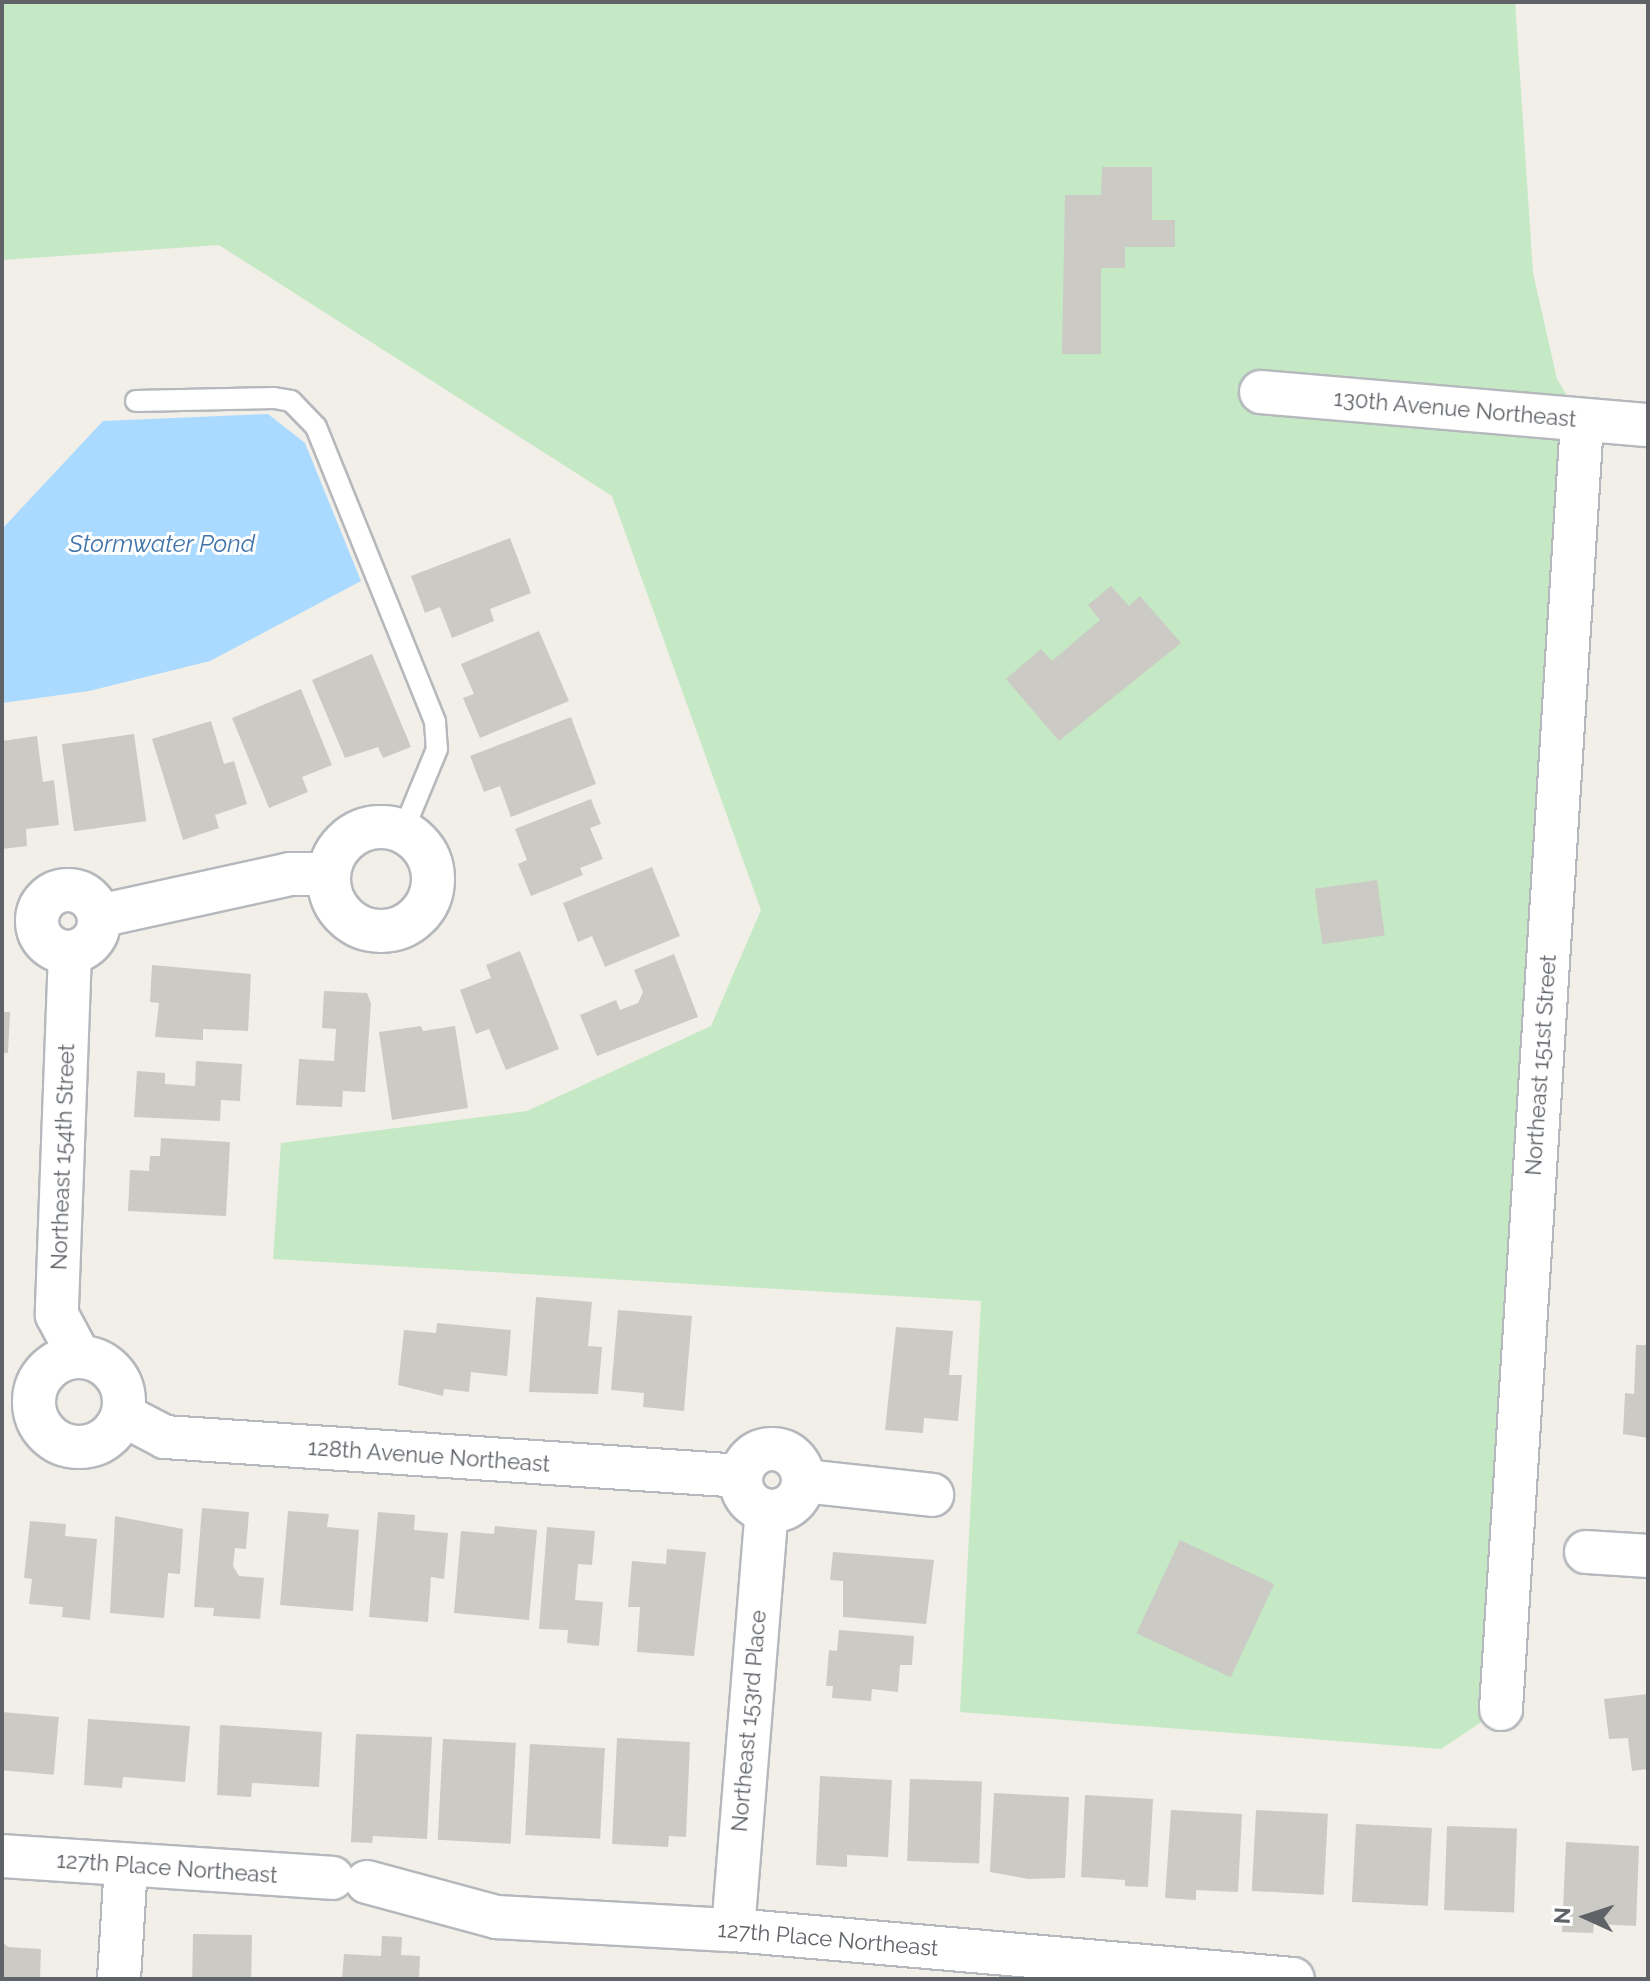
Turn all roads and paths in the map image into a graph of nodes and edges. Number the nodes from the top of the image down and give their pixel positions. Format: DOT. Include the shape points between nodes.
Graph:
graph roads {
  1 [pos="1261,392"];
  2 [pos="136,401"];
  3 [pos="1582,421"];
  4 [pos="1648,425"];
  5 [pos="403,831"];
  6 [pos="329,874"];
  7 [pos="99,916"];
  8 [pos="19,921"];
  9 [pos="70,952"];
  10 [pos="79,1356"];
  11 [pos="123,1415"];
  12 [pos="741,1476"];
  13 [pos="804,1481"];
  14 [pos="932,1495"];
  15 [pos="767,1511"];
  16 [pos="1586,1552"];
  17 [pos="1648,1556"];
  18 [pos="1501,1709"];
  19 [pos="2,1856"];
  20 [pos="126,1866"];
  21 [pos="733,1930"];
  22 [pos="119,1979"];
  23 [pos="1293,1979"];
  1 -- 3 [label="street, 130th Avenue Northeast"];
  2 -- 5 [label="lane" via="274,398 291,401 316,427 435,722 437,749"];
  3 -- 4 [label="street, 130th Avenue Northeast"];
  3 -- 18 [label="street, Northeast 151st Street"];
  5 -- 6 [label="street" via="387,827 355,834 334,858"];
  5 -- 6 [label="street" via="427,853 433,885 423,910 402,927 367,930 351,922 338,909"];
  6 -- 7 [label="street" via="290,874"];
  7 -- 8 [label="street" via="90,898 61,890"];
  7 -- 9 [label="street" via="89,944"];
  8 -- 9 [label="street" via="50,946"];
  9 -- 10 [label="street, Northeast 154th Street" via="57,1315"];
  10 -- 11 [label="street" via="104,1363 115,1374 123,1388"];
  10 -- 11 [label="street" via="57,1363 40,1379 34,1399 43,1429 55,1440 90,1446 116,1429"];
  11 -- 12 [label="street, 128th Avenue Northeast" via="165,1437"];
  12 -- 13 [label="street" via="752,1456 772,1448 797,1461"];
  12 -- 15 [label="street" via="745,1497"];
  13 -- 14 [label="street"];
  13 -- 15 [label="street" via="789,1507"];
  15 -- 21 [label="street, Northeast 153rd Place"];
  16 -- 17 [label="street"];
  19 -- 20 [label="street, 127th Place Northeast"];
  20 -- 21 [label="street, 127th Place Northeast" via="349,1880 497,1917"];
  20 -- 22 [label="street"];
  21 -- 23 [label="street, 127th Place Northeast"];
}
